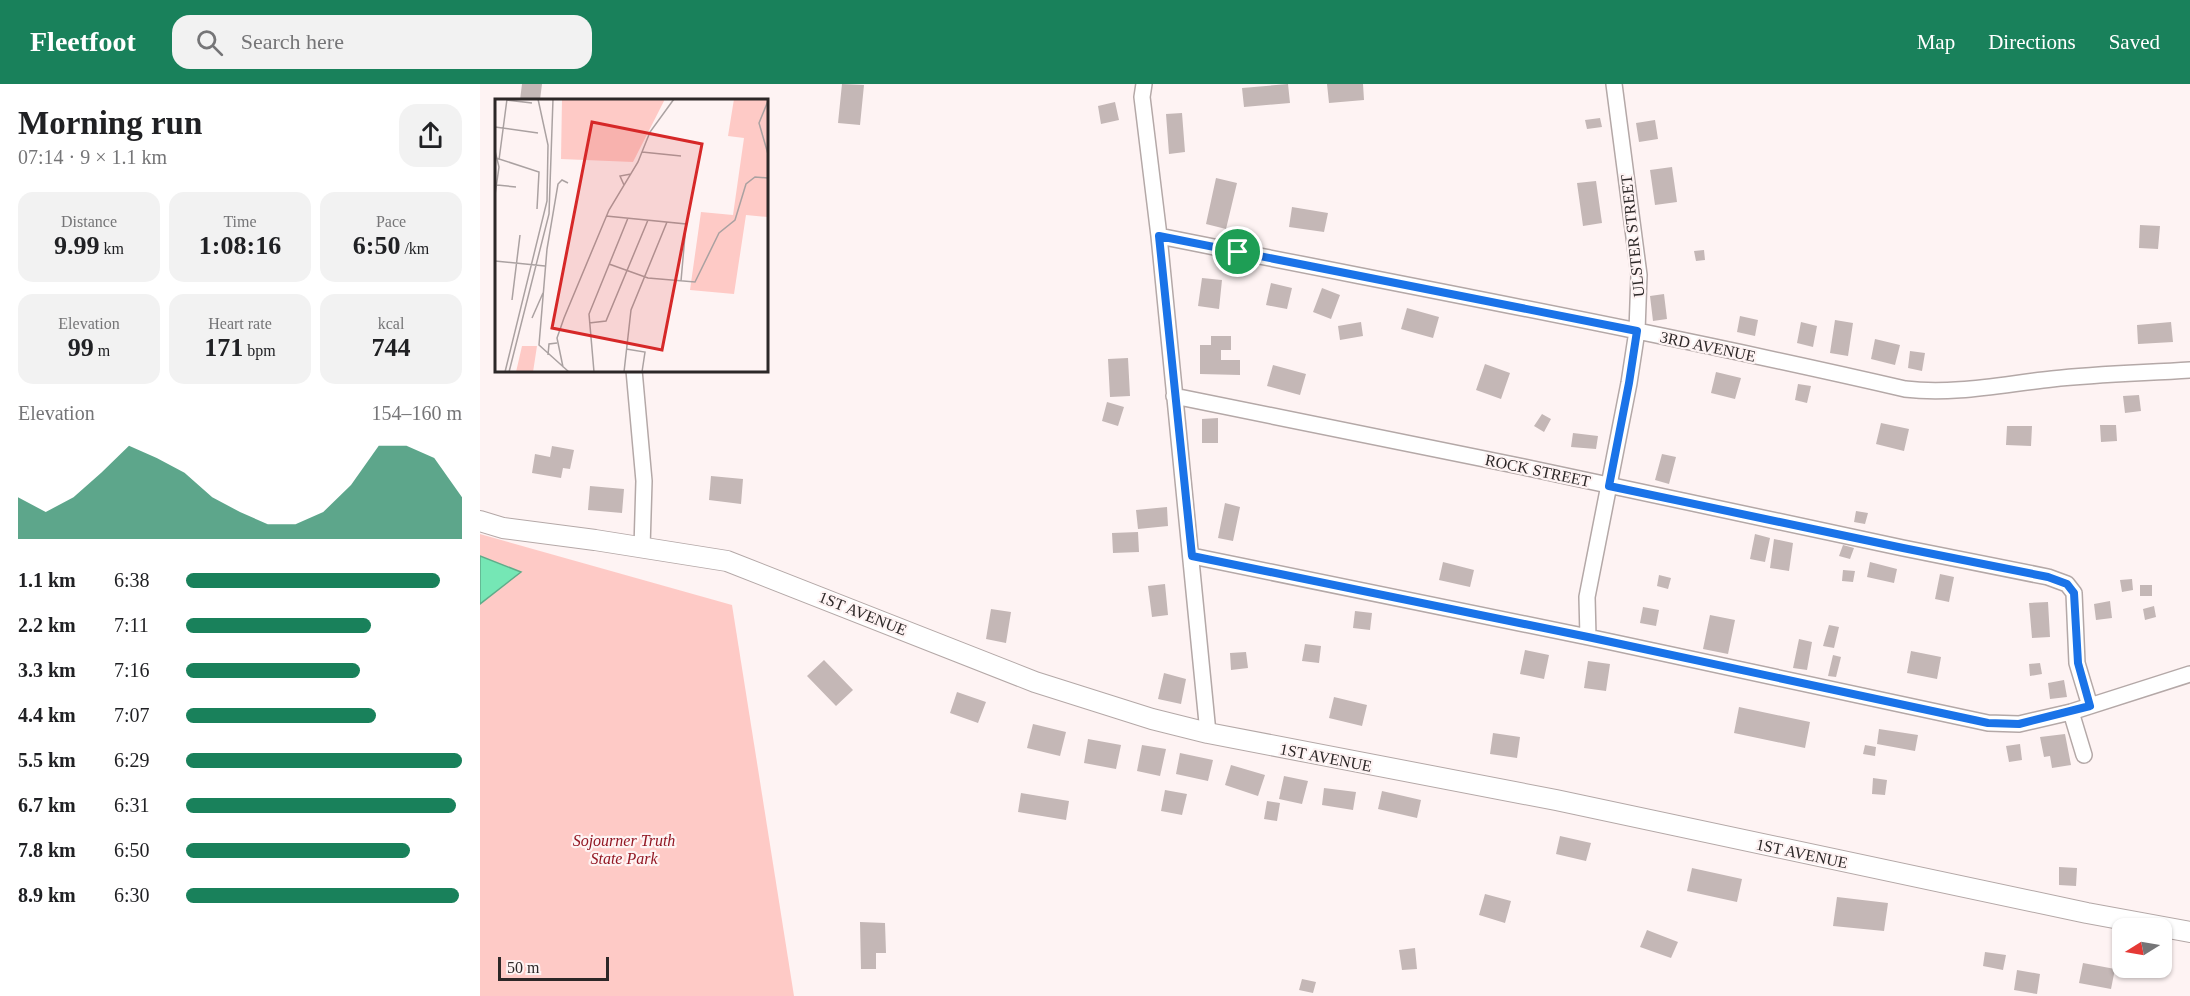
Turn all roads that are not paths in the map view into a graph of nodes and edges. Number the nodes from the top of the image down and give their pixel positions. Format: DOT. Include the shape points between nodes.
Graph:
graph roads {
  1 [pos="1143,84"];
  2 [pos="1614,84"];
  3 [pos="1159,236"];
  4 [pos="1637,331"];
  5 [pos="2190,370"];
  6 [pos="634,372"];
  7 [pos="1174,396"];
  8 [pos="1609,486"];
  9 [pos="480,521"];
  10 [pos="642,548"];
  11 [pos="1192,556"];
  12 [pos="1588,637"];
  13 [pos="2190,674"];
  14 [pos="2090,706"];
  15 [pos="2070,712"];
  16 [pos="1209,733"];
  17 [pos="2084,755"];
  18 [pos="2190,932"];
  1 -- 3 [label="street"];
  2 -- 4 [label="street, ULSTER STREET" via="1639,275"];
  3 -- 4 [label="street, 3RD AVENUE"];
  3 -- 7 [label="street"];
  4 -- 5 [label="street, 3RD AVENUE" via="1921,391"];
  4 -- 8 [label="street, ULSTER STREET"];
  6 -- 10 [label="street" via="644,481"];
  7 -- 8 [label="street, ROCK STREET"];
  7 -- 11 [label="street"];
  8 -- 12 [label="street, ULSTER STREET" via="1587,597"];
  8 -- 14 [label="street, ROCK STREET" via="2067,584 2074,593 2078,663"];
  9 -- 10 [label="street, 1ST AVENUE" via="503,528"];
  10 -- 16 [label="street, 1ST AVENUE" via="727,561 1035,682"];
  11 -- 12 [label="street"];
  11 -- 16 [label="street"];
  12 -- 15 [label="street" via="1988,723 2019,724"];
  13 -- 14 [label="street"];
  14 -- 15 [label="street"];
  15 -- 17 [label="street"];
  16 -- 18 [label="street, 1ST AVENUE" via="1556,800"];
}
